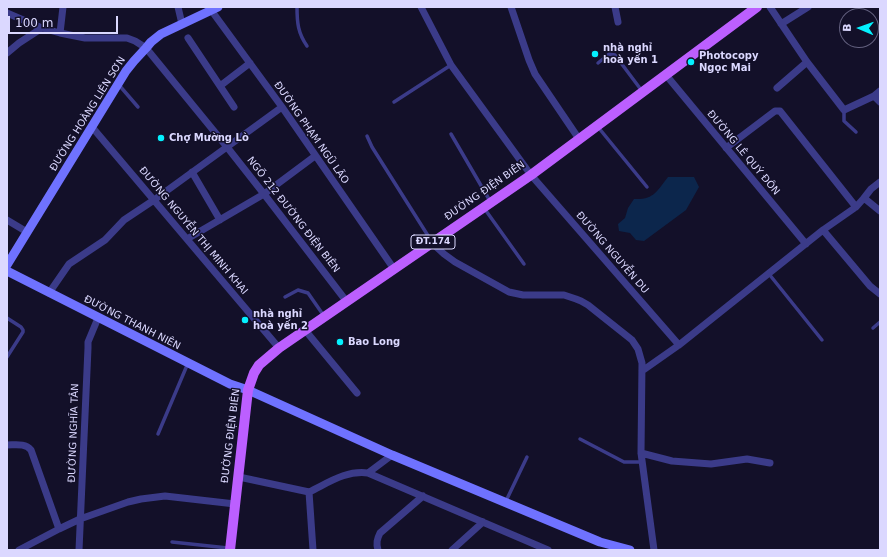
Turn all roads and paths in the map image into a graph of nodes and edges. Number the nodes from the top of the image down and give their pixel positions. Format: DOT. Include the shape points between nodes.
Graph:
graph roads {
  1 [pos="64,7"];
  2 [pos="178,7"];
  3 [pos="297,7"];
  4 [pos="421,7"];
  5 [pos="511,7"];
  6 [pos="615,7"];
  7 [pos="757,7"];
  8 [pos="770,7"];
  9 [pos="808,7"];
  10 [pos="214,8"];
  11 [pos="8,11"];
  12 [pos="618,22"];
  13 [pos="182,24"];
  14 [pos="781,24"];
  15 [pos="42,28"];
  16 [pos="60,33"];
  17 [pos="188,38"];
  18 [pos="307,46"];
  19 [pos="146,48"];
  20 [pos="7,52"];
  21 [pos="807,62"];
  22 [pos="598,63"];
  23 [pos="250,64"];
  24 [pos="451,66"];
  25 [pos="666,75"];
  26 [pos="118,84"];
  27 [pos="220,86"];
  28 [pos="777,88"];
  29 [pos="642,92"];
  30 [pos="877,93"];
  31 [pos="394,102"];
  32 [pos="880,102"];
  33 [pos="138,107"];
  34 [pos="234,107"];
  35 [pos="282,107"];
  36 [pos="844,110"];
  37 [pos="597,126"];
  38 [pos="92,127"];
  39 [pos="856,132"];
  40 [pos="451,134"];
  41 [pos="367,136"];
  42 [pos="579,139"];
  43 [pos="227,147"];
  44 [pos="726,148"];
  45 [pos="315,156"];
  46 [pos="192,172"];
  47 [pos="531,175"];
  48 [pos="880,182"];
  49 [pos="647,187"];
  50 [pos="264,194"];
  51 [pos="864,198"];
  52 [pos="154,200"];
  53 [pos="487,204"];
  54 [pos="856,207"];
  55 [pos="880,211"];
  56 [pos="7,220"];
  57 [pos="220,220"];
  58 [pos="823,230"];
  59 [pos="27,232"];
  60 [pos="187,239"];
  61 [pos="432,243"];
  62 [pos="806,244"];
  63 [pos="524,264"];
  64 [pos="7,265"];
  65 [pos="394,269"];
  66 [pos="7,271"];
  67 [pos="769,273"];
  68 [pos="49,293"];
  69 [pos="880,294"];
  70 [pos="285,297"];
  71 [pos="347,302"];
  72 [pos="325,317"];
  73 [pos="7,318"];
  74 [pos="98,318"];
  75 [pos="880,322"];
  76 [pos="873,328"];
  77 [pos="305,330"];
  78 [pos="822,340"];
  79 [pos="679,345"];
  80 [pos="279,348"];
  81 [pos="7,357"];
  82 [pos="188,363"];
  83 [pos="642,371"];
  84 [pos="248,390"];
  85 [pos="357,393"];
  86 [pos="158,434"];
  87 [pos="580,439"];
  88 [pos="7,445"];
  89 [pos="641,453"];
  90 [pos="392,455"];
  91 [pos="527,457"];
  92 [pos="642,462"];
  93 [pos="770,463"];
  94 [pos="368,473"];
  95 [pos="239,477"];
  96 [pos="309,492"];
  97 [pos="423,496"];
  98 [pos="506,502"];
  99 [pos="235,504"];
  100 [pos="80,519"];
  101 [pos="483,522"];
  102 [pos="59,529"];
  103 [pos="172,542"];
  104 [pos="230,549"];
  105 [pos="19,550"];
  106 [pos="79,550"];
  107 [pos="313,550"];
  108 [pos="378,550"];
  109 [pos="452,550"];
  110 [pos="548,550"];
  111 [pos="630,550"];
  112 [pos="654,550"];
  1 -- 16 [label="street"];
  2 -- 13 [label="street"];
  3 -- 18 [label="lane" via="298,28"];
  4 -- 24 [label="street, ĐƯỜNG NGUYỄN DU"];
  5 -- 42 [label="street" via="535,74"];
  6 -- 12 [label="street"];
  7 -- 25 [label="main road, ĐƯỜNG ĐIỆN BIÊN / ĐT.174"];
  8 -- 14 [label="street"];
  9 -- 14 [label="street"];
  10 -- 13 [label="main road, ĐƯỜNG HOÀNG LIÊN SƠN"];
  10 -- 23 [label="street, ĐƯỜNG PHẠM NGŨ LÃO"];
  11 -- 15 [label="street"];
  13 -- 19 [label="main road, ĐƯỜNG HOÀNG LIÊN SƠN" via="161,34"];
  14 -- 21 [label="street"];
  15 -- 16 [label="street"];
  15 -- 20 [label="street"];
  16 -- 19 [label="street" via="85,38 127,38"];
  17 -- 27 [label="street"];
  19 -- 26 [label="main road, ĐƯỜNG HOÀNG LIÊN SƠN"];
  19 -- 43 [label="street, NGÕ 212 ĐƯỜNG ĐIỆN BIÊN"];
  21 -- 28 [label="street"];
  21 -- 36 [label="street"];
  22 -- 29 [label="lane" via="609,54 615,55"];
  23 -- 27 [label="street"];
  23 -- 35 [label="street, ĐƯỜNG PHẠM NGŨ LÃO"];
  24 -- 31 [label="lane"];
  24 -- 47 [label="street, ĐƯỜNG NGUYỄN DU"];
  25 -- 29 [label="main road, ĐƯỜNG ĐIỆN BIÊN / ĐT.174"];
  25 -- 44 [label="street, ĐƯỜNG LÊ QUÝ ĐÔN"];
  26 -- 33 [label="lane"];
  26 -- 38 [label="main road, ĐƯỜNG HOÀNG LIÊN SƠN"];
  27 -- 34 [label="street"];
  29 -- 37 [label="main road, ĐƯỜNG ĐIỆN BIÊN / ĐT.174"];
  30 -- 32 [label="street"];
  30 -- 36 [label="street"];
  35 -- 43 [label="street"];
  35 -- 45 [label="street, ĐƯỜNG PHẠM NGŨ LÃO"];
  36 -- 39 [label="lane" via="844,121"];
  37 -- 42 [label="main road, ĐƯỜNG ĐIỆN BIÊN / ĐT.174"];
  37 -- 49 [label="lane"];
  38 -- 52 [label="street, ĐƯỜNG NGUYỄN THỊ MINH KHAI"];
  38 -- 59 [label="main road, ĐƯỜNG HOÀNG LIÊN SƠN"];
  40 -- 53 [label="lane"];
  41 -- 61 [label="lane"];
  42 -- 47 [label="main road, ĐƯỜNG ĐIỆN BIÊN / ĐT.174"];
  43 -- 46 [label="street"];
  43 -- 50 [label="street, NGÕ 212 ĐƯỜNG ĐIỆN BIÊN"];
  44 -- 54 [label="street" via="775,111 780,111"];
  44 -- 62 [label="street, ĐƯỜNG LÊ QUÝ ĐÔN"];
  45 -- 50 [label="street"];
  45 -- 65 [label="street, ĐƯỜNG PHẠM NGŨ LÃO"];
  46 -- 52 [label="street"];
  46 -- 57 [label="street"];
  47 -- 53 [label="main road, ĐƯỜNG ĐIỆN BIÊN / ĐT.174"];
  47 -- 79 [label="street, ĐƯỜNG NGUYỄN DU"];
  48 -- 51 [label="street" via="870,189"];
  50 -- 57 [label="street"];
  50 -- 71 [label="street, NGÕ 212 ĐƯỜNG ĐIỆN BIÊN"];
  51 -- 54 [label="street"];
  51 -- 55 [label="street"];
  52 -- 60 [label="street, ĐƯỜNG NGUYỄN THỊ MINH KHAI"];
  52 -- 68 [label="street" via="124,220 105,240 69,264"];
  53 -- 61 [label="main road, ĐƯỜNG ĐIỆN BIÊN / ĐT.174"];
  53 -- 63 [label="lane"];
  54 -- 58 [label="street"];
  56 -- 59 [label="street"];
  57 -- 60 [label="street"];
  58 -- 62 [label="street"];
  58 -- 69 [label="street" via="870,286"];
  59 -- 64 [label="main road, ĐƯỜNG HOÀNG LIÊN SƠN"];
  60 -- 80 [label="street, ĐƯỜNG NGUYỄN THỊ MINH KHAI"];
  61 -- 65 [label="main road, ĐƯỜNG ĐIỆN BIÊN / ĐT.174"];
  61 -- 83 [label="street" via="455,262 509,292 564,296 588,305 632,340 640,355"];
  62 -- 67 [label="street"];
  65 -- 71 [label="main road, ĐƯỜNG ĐIỆN BIÊN / ĐT.174"];
  66 -- 68 [label="main road, ĐƯỜNG THANH NIÊN"];
  67 -- 78 [label="lane"];
  67 -- 79 [label="street"];
  68 -- 74 [label="main road, ĐƯỜNG THANH NIÊN"];
  70 -- 72 [label="lane" via="298,290 308,293"];
  71 -- 72 [label="main road, ĐƯỜNG ĐIỆN BIÊN / ĐT.174"];
  72 -- 77 [label="main road, ĐƯỜNG ĐIỆN BIÊN / ĐT.174"];
  73 -- 81 [label="lane" via="21,327 23,332"];
  74 -- 82 [label="main road, ĐƯỜNG THANH NIÊN"];
  74 -- 100 [label="street, ĐƯỜNG NGHĨA TÂN" via="88,342"];
  75 -- 76 [label="lane"];
  77 -- 80 [label="main road, ĐƯỜNG ĐIỆN BIÊN / ĐT.174"];
  77 -- 85 [label="street"];
  79 -- 83 [label="street"];
  80 -- 84 [label="main road, ĐƯỜNG ĐIỆN BIÊN / ĐT.174" via="259,365"];
  82 -- 84 [label="main road, ĐƯỜNG THANH NIÊN"];
  82 -- 86 [label="lane"];
  83 -- 89 [label="street"];
  84 -- 90 [label="main road, ĐƯỜNG THANH NIÊN"];
  84 -- 95 [label="main road, ĐƯỜNG ĐIỆN BIÊN / ĐT.174"];
  87 -- 92 [label="lane" via="624,462"];
  88 -- 102 [label="street" via="24,445 31,450"];
  89 -- 92 [label="street"];
  89 -- 93 [label="street" via="672,460 711,464 747,459"];
  90 -- 94 [label="street"];
  90 -- 98 [label="main road, ĐƯỜNG THANH NIÊN"];
  91 -- 98 [label="lane"];
  92 -- 112 [label="street"];
  94 -- 96 [label="street" via="346,474"];
  94 -- 97 [label="street"];
  95 -- 96 [label="street"];
  95 -- 99 [label="main road, ĐƯỜNG ĐIỆN BIÊN / ĐT.174"];
  96 -- 107 [label="street"];
  97 -- 101 [label="street"];
  97 -- 108 [label="street" via="380,532 377,539"];
  98 -- 111 [label="main road, ĐƯỜNG THANH NIÊN" via="600,542"];
  99 -- 100 [label="street" via="165,496 152,497 128,502"];
  99 -- 104 [label="main road, ĐƯỜNG ĐIỆN BIÊN / ĐT.174"];
  100 -- 102 [label="street"];
  100 -- 106 [label="street, ĐƯỜNG NGHĨA TÂN"];
  101 -- 109 [label="street"];
  101 -- 110 [label="street"];
  102 -- 105 [label="street"];
  103 -- 104 [label="lane"];
}
